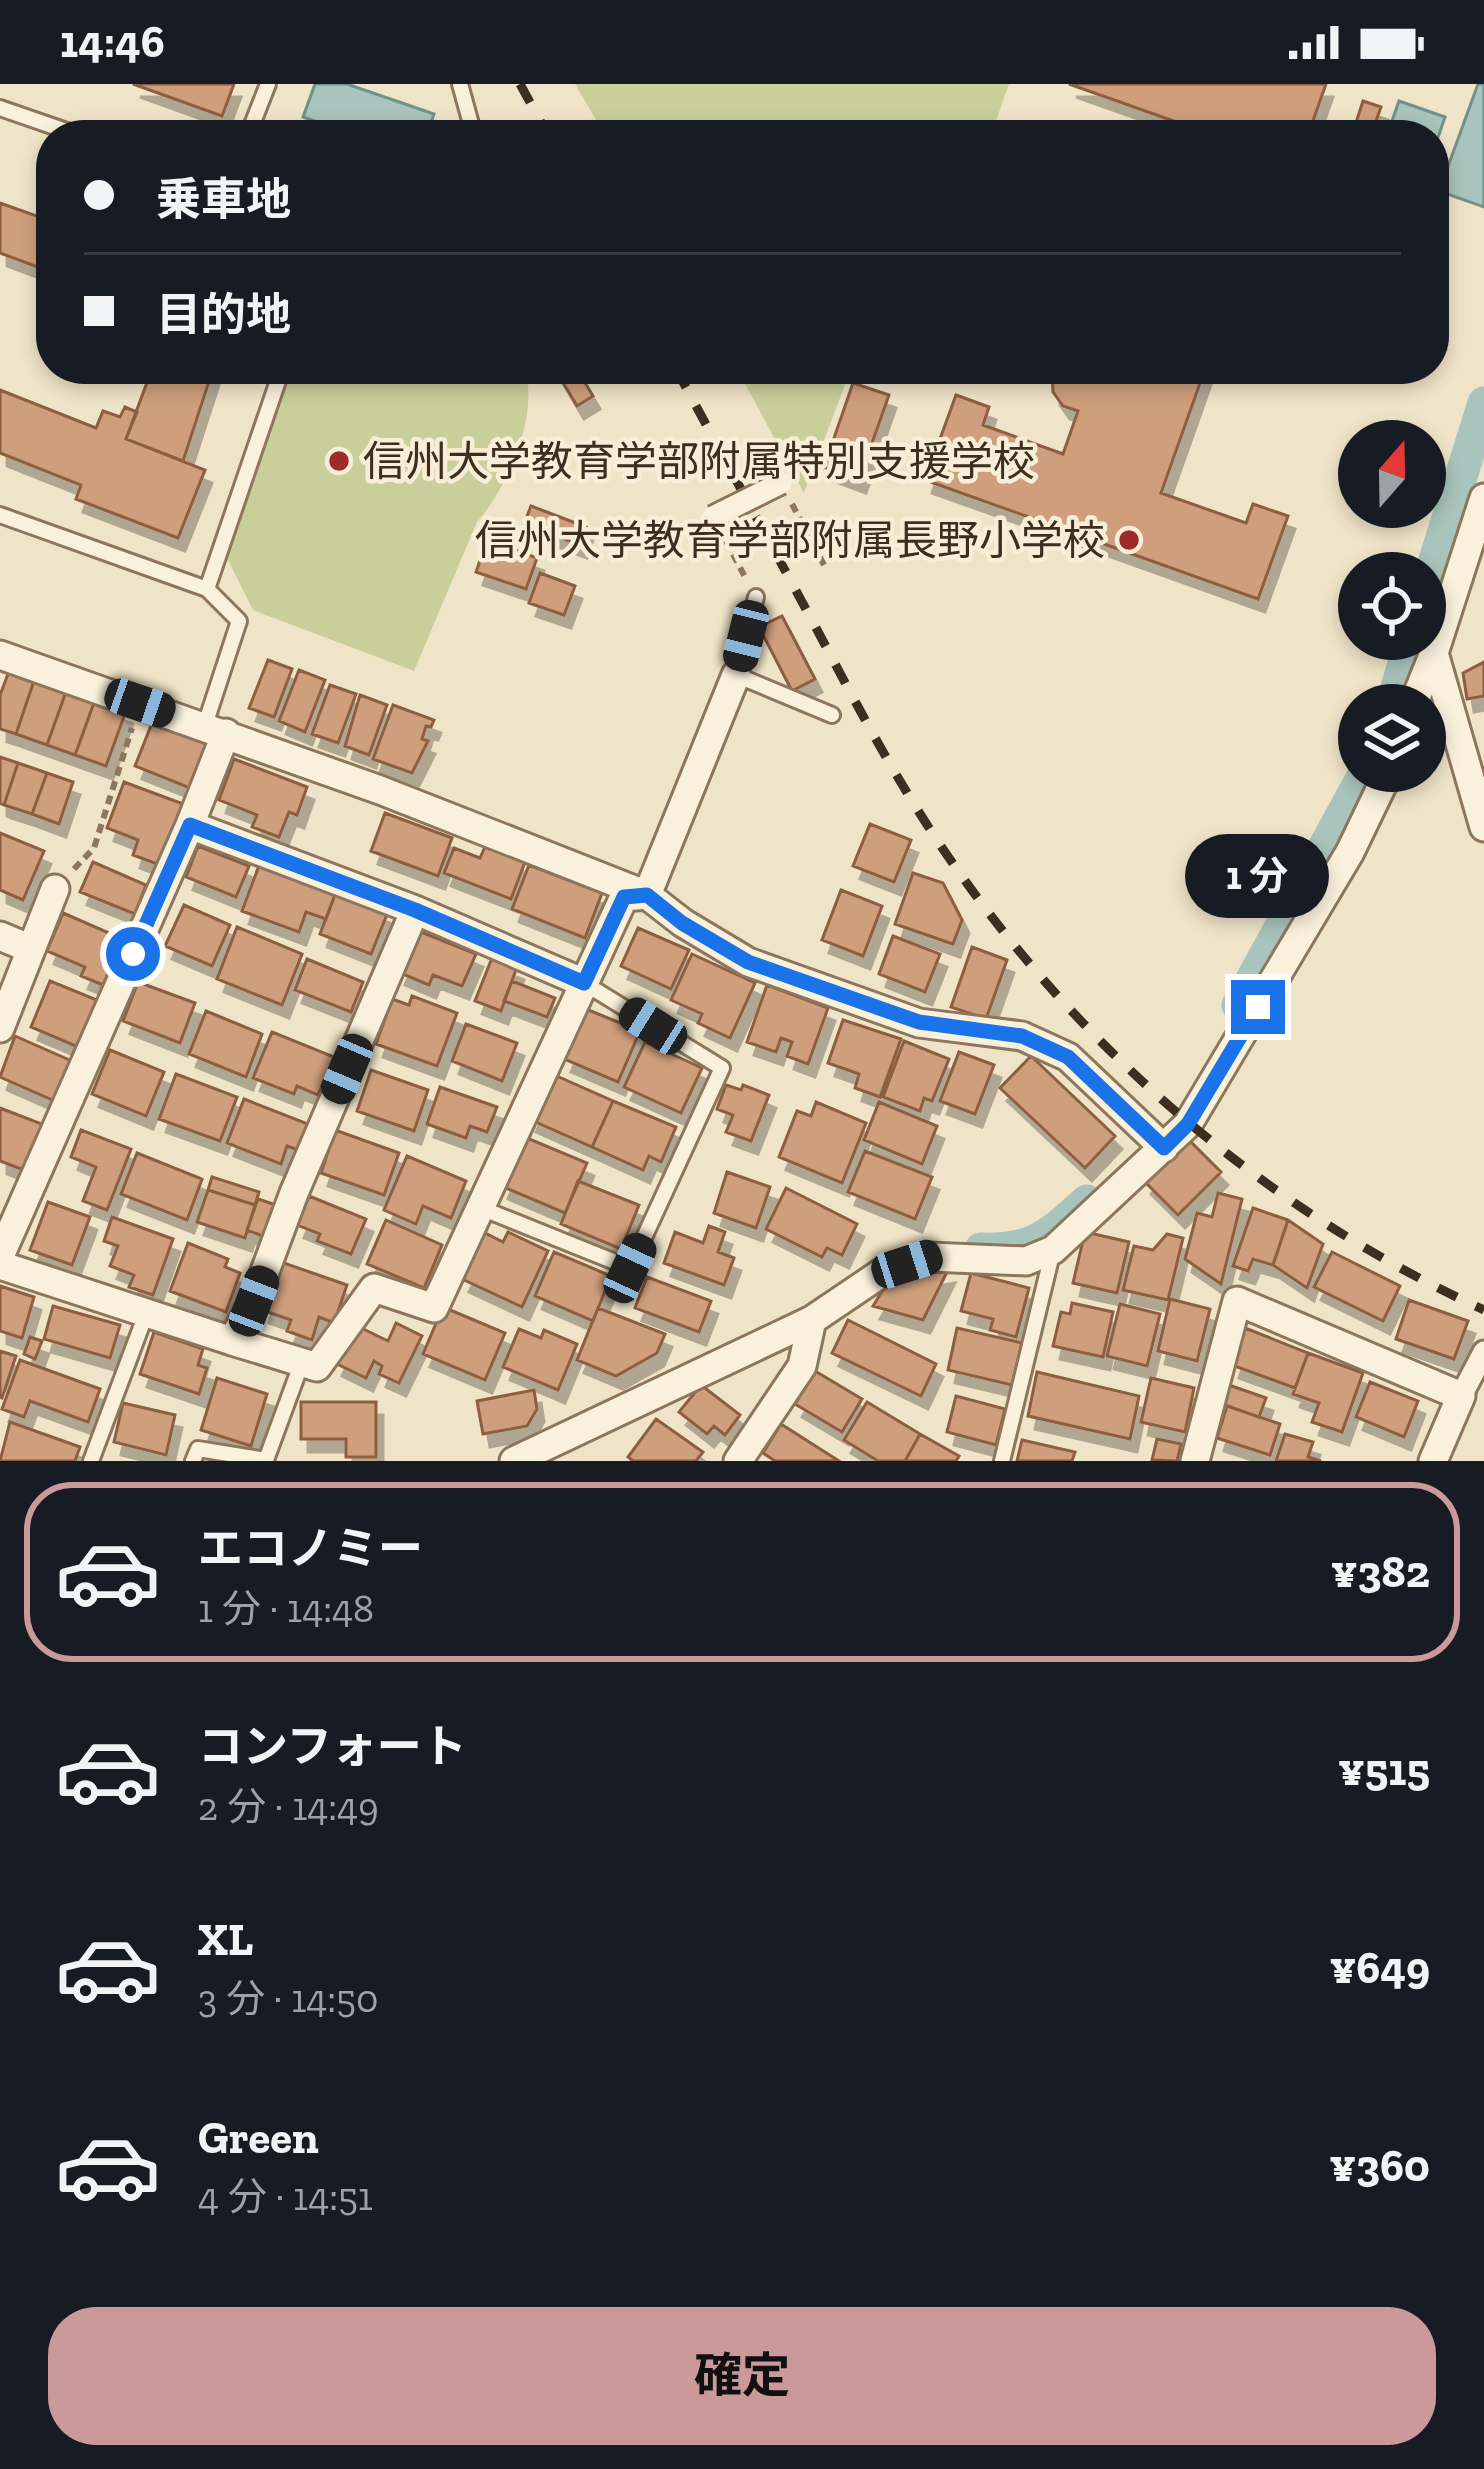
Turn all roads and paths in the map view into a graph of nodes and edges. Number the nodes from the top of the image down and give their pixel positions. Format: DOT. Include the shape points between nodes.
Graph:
graph roads {
  1 [pos="268,84"];
  2 [pos="460,84"];
  3 [pos="0,108"];
  4 [pos="36,120"];
  5 [pos="254,120"];
  6 [pos="470,120"];
  7 [pos="277,384"];
  8 [pos="782,483"];
  9 [pos="1484,498"];
  10 [pos="0,515"];
  11 [pos="713,517"];
  12 [pos="824,565"];
  13 [pos="207,589"];
  14 [pos="756,598"];
  15 [pos="1446,616"];
  16 [pos="0,655"];
  17 [pos="1436,660"];
  18 [pos="736,675"];
  19 [pos="140,703"];
  20 [pos="832,715"];
  21 [pos="216,729"];
  22 [pos="1379,792"];
  23 [pos="190,825"];
  24 [pos="1484,827"];
  25 [pos="55,889"];
  26 [pos="647,895"];
  27 [pos="415,910"];
  28 [pos="0,936"];
  29 [pos="31,949"];
  30 [pos="584,983"];
  31 [pos="0,1028"];
  32 [pos="1164,1148"];
  33 [pos="481,1208"];
  34 [pos="1054,1250"];
  35 [pos="0,1256"];
  36 [pos="0,1265"];
  37 [pos="146,1314"];
  38 [pos="812,1320"];
  39 [pos="232,1341"];
  40 [pos="1484,1352"];
  41 [pos="302,1362"];
  42 [pos="1460,1396"];
  43 [pos="92,1461"];
  44 [pos="193,1461"];
  45 [pos="514,1461"];
  46 [pos="738,1461"];
  47 [pos="1002,1461"];
  48 [pos="1195,1461"];
  49 [pos="1433,1461"];
  1 -- 5 [label="lane"];
  2 -- 6 [label="lane"];
  3 -- 4 [label="lane"];
  7 -- 13 [label="lane"];
  8 -- 11 [label="street, bridge"];
  8 -- 12 [label="path"];
  9 -- 15 [label="street"];
  10 -- 13 [label="lane"];
  11 -- 14 [label="path"];
  13 -- 21 [label="lane" via="239,621"];
  14 -- 18 [label="lane"];
  16 -- 19 [label="street"];
  17 -- 24 [label="street"];
  18 -- 20 [label="lane"];
  18 -- 26 [label="street"];
  19 -- 21 [label="street"];
  19 -- 25 [label="path" via="94,848"];
  21 -- 23 [label="street"];
  21 -- 26 [label="street"];
  22 -- 32 [label="street" via="1200,1105"];
  23 -- 27 [label="street"];
  23 -- 35 [label="street"];
  25 -- 29 [label="street"];
  26 -- 30 [label="street" via="624,897"];
  26 -- 32 [label="street" via="748,962 919,1022 1022,1036 1068,1057"];
  27 -- 30 [label="street"];
  27 -- 39 [label="street"];
  28 -- 29 [label="street"];
  29 -- 31 [label="street"];
  30 -- 33 [label="street"];
  30 -- 33 [label="lane" via="722,1068 704,1108 630,1268"];
  32 -- 34 [label="street"];
  33 -- 41 [label="street" via="434,1308 374,1288 317,1367"];
  34 -- 38 [label="street" via="1026,1262 930,1257 883,1272"];
  34 -- 47 [label="lane"];
  36 -- 37 [label="street"];
  37 -- 39 [label="street"];
  37 -- 43 [label="lane"];
  38 -- 45 [label="street"];
  38 -- 46 [label="street" via="802,1366"];
  39 -- 41 [label="street"];
  40 -- 42 [label="street"];
  41 -- 44 [label="lane" via="266,1460 198,1449"];
  42 -- 48 [label="street" via="1237,1301"];
  42 -- 49 [label="street"];
}
